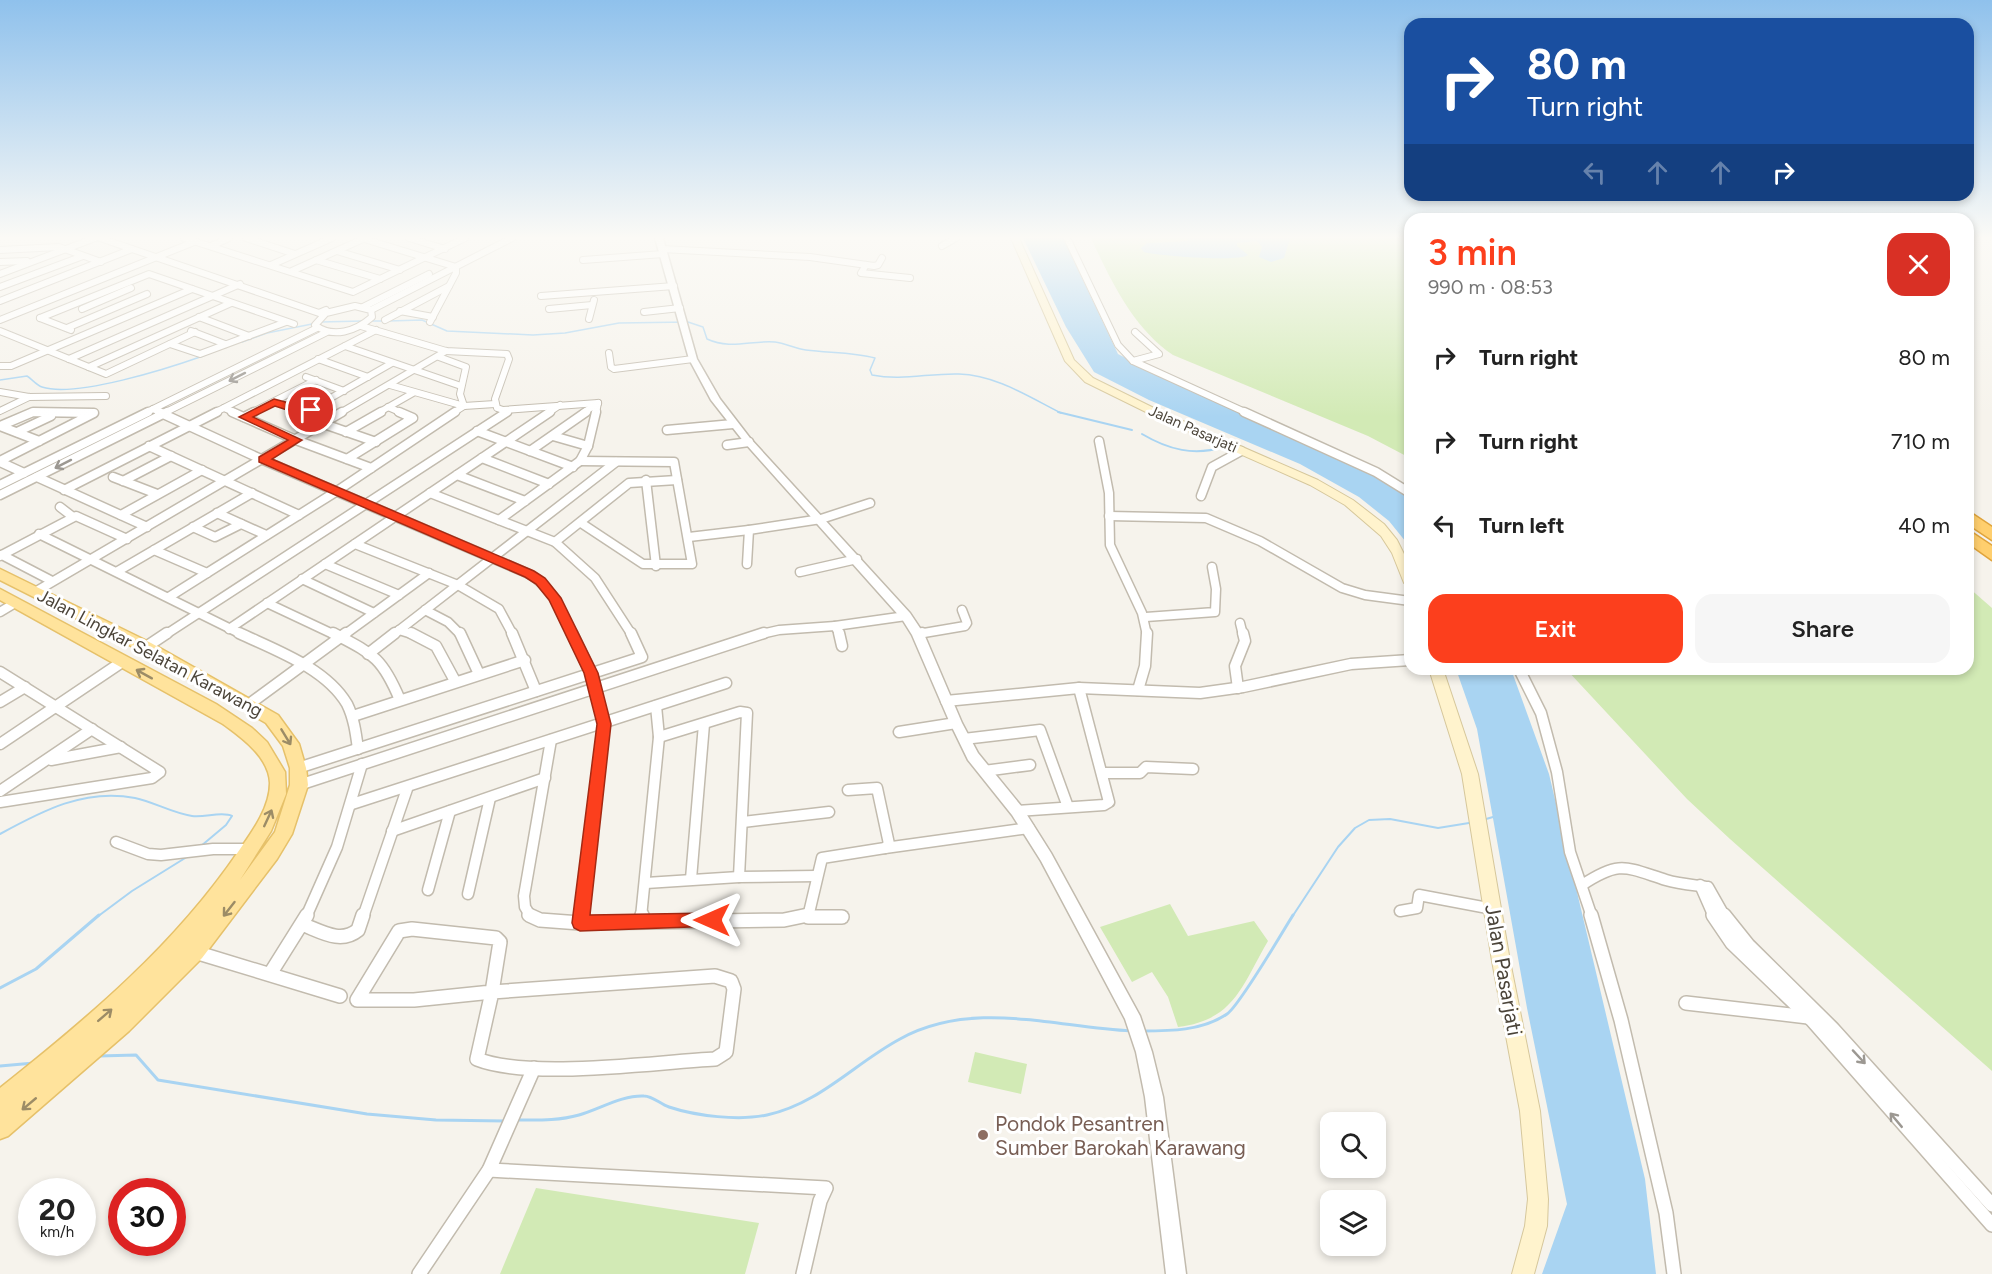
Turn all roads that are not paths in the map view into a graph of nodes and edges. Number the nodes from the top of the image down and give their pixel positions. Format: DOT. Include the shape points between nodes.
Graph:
graph roads {
  1 [pos="51,297"];
  2 [pos="92,297"];
  3 [pos="109,297"];
  4 [pos="139,297"];
  5 [pos="155,297"];
  6 [pos="172,297"];
  7 [pos="208,297"];
  8 [pos="215,297"];
  9 [pos="281,297"];
  10 [pos="382,297"];
  11 [pos="396,297"];
  12 [pos="428,297"];
  13 [pos="443,297"];
  14 [pos="594,297"];
  15 [pos="677,297"];
  16 [pos="1041,297"];
  17 [pos="1095,297"];
  18 [pos="164,301"];
  19 [pos="421,301"];
  20 [pos="231,303"];
  21 [pos="439,305"];
  22 [pos="592,305"];
  23 [pos="72,306"];
  24 [pos="363,307"];
  25 [pos="680,308"];
  26 [pos="82,309"];
  27 [pos="549,309"];
  28 [pos="371,310"];
  29 [pos="323,311"];
  30 [pos="400,311"];
  31 [pos="644,312"];
  32 [pos="98,315"];
  33 [pos="0,318"];
  34 [pos="199,318"];
  35 [pos="589,319"];
  36 [pos="385,320"];
  37 [pos="286,322"];
  38 [pos="294,324"];
  39 [pos="179,326"];
  40 [pos="361,326"];
  41 [pos="67,328"];
  42 [pos="317,328"];
  43 [pos="376,330"];
  44 [pos="1,332"];
  45 [pos="195,332"];
  46 [pos="327,332"];
  47 [pos="1135,332"];
  48 [pos="85,335"];
  49 [pos="249,336"];
  50 [pos="170,344"];
  51 [pos="225,344"];
  52 [pos="345,346"];
  53 [pos="48,351"];
  54 [pos="446,351"];
  55 [pos="609,353"];
  56 [pos="438,357"];
  57 [pos="69,358"];
  58 [pos="318,359"];
  59 [pos="693,359"];
  60 [pos="1133,361"];
  61 [pos="392,363"];
  62 [pos="0,366"];
  63 [pos="89,367"];
  64 [pos="414,371"];
  65 [pos="306,376"];
  66 [pos="368,377"];
  67 [pos="316,380"];
  68 [pos="390,386"];
  69 [pos="461,386"];
  70 [pos="344,391"];
  71 [pos="0,392"];
  72 [pos="413,393"];
  73 [pos="106,396"];
  74 [pos="29,397"];
  75 [pos="274,402"];
  76 [pos="598,403"];
  77 [pos="495,404"];
  78 [pos="560,405"];
  79 [pos="464,406"];
  80 [pos="224,408"];
  81 [pos="388,408"];
  82 [pos="153,409"];
  83 [pos="0,411"];
  84 [pos="508,411"];
  85 [pos="59,412"];
  86 [pos="164,414"];
  87 [pos="244,417"];
  88 [pos="324,424"];
  89 [pos="733,424"];
  90 [pos="189,425"];
  91 [pos="667,430"];
  92 [pos="477,431"];
  93 [pos="17,432"];
  94 [pos="346,432"];
  95 [pos="553,436"];
  96 [pos="296,440"];
  97 [pos="39,441"];
  98 [pos="1099,441"];
  99 [pos="375,442"];
  100 [pos="506,442"];
  101 [pos="749,442"];
  102 [pos="727,445"];
  103 [pos="149,446"];
  104 [pos="588,446"];
  105 [pos="530,451"];
  106 [pos="1241,451"];
  107 [pos="171,456"];
  108 [pos="482,458"];
  109 [pos="347,459"];
  110 [pos="263,460"];
  111 [pos="0,461"];
  112 [pos="580,461"];
  113 [pos="616,462"];
  114 [pos="573,467"];
  115 [pos="371,468"];
  116 [pos="202,470"];
  117 [pos="24,473"];
  118 [pos="457,475"];
  119 [pos="37,477"];
  120 [pos="113,477"];
  121 [pos="646,480"];
  122 [pos="678,480"];
  123 [pos="123,481"];
  124 [pos="226,481"];
  125 [pos="549,484"];
  126 [pos="0,485"];
  127 [pos="1404,489"];
  128 [pos="64,490"];
  129 [pos="337,491"];
  130 [pos="252,493"];
  131 [pos="430,493"];
  132 [pos="157,494"];
  133 [pos="0,495"];
  134 [pos="1201,496"];
  135 [pos="525,501"];
  136 [pos="870,503"];
  137 [pos="366,504"];
  138 [pos="60,507"];
  139 [pos="218,513"];
  140 [pos="121,515"];
  141 [pos="299,515"];
  142 [pos="396,516"];
  143 [pos="1109,516"];
  144 [pos="73,517"];
  145 [pos="820,519"];
  146 [pos="499,520"];
  147 [pos="1974,521"];
  148 [pos="581,523"];
  149 [pos="241,524"];
  150 [pos="147,527"];
  151 [pos="193,527"];
  152 [pos="749,530"];
  153 [pos="527,532"];
  154 [pos="39,534"];
  155 [pos="266,535"];
  156 [pos="1992,535"];
  157 [pos="689,537"];
  158 [pos="127,539"];
  159 [pos="1974,540"];
  160 [pos="555,542"];
  161 [pos="355,544"];
  162 [pos="154,550"];
  163 [pos="1992,555"];
  164 [pos="1,556"];
  165 [pos="93,558"];
  166 [pos="493,558"];
  167 [pos="857,559"];
  168 [pos="325,564"];
  169 [pos="747,564"];
  170 [pos="656,566"];
  171 [pos="1212,567"];
  172 [pos="1404,569"];
  173 [pos="118,571"];
  174 [pos="800,572"];
  175 [pos="0,573"];
  176 [pos="207,573"];
  177 [pos="429,573"];
  178 [pos="302,579"];
  179 [pos="52,581"];
  180 [pos="458,585"];
  181 [pos="35,591"];
  182 [pos="399,595"];
  183 [pos="169,597"];
  184 [pos="1404,600"];
  185 [pos="5,603"];
  186 [pos="267,603"];
  187 [pos="425,610"];
  188 [pos="962,610"];
  189 [pos="199,613"];
  190 [pos="374,613"];
  191 [pos="906,616"];
  192 [pos="1146,617"];
  193 [pos="1240,622"];
  194 [pos="835,626"];
  195 [pos="230,628"];
  196 [pos="399,630"];
  197 [pos="918,634"];
  198 [pos="340,639"];
  199 [pos="842,646"];
  200 [pos="146,647"];
  201 [pos="368,654"];
  202 [pos="525,660"];
  203 [pos="1404,660"];
  204 [pos="122,662"];
  205 [pos="303,666"];
  206 [pos="0,672"];
  207 [pos="591,673"];
  208 [pos="478,674"];
  209 [pos="198,675"];
  210 [pos="1438,675"];
  211 [pos="1522,675"];
  212 [pos="455,681"];
  213 [pos="726,683"];
  214 [pos="594,686"];
  215 [pos="25,687"];
  216 [pos="1079,687"];
  217 [pos="1238,688"];
  218 [pos="1138,690"];
  219 [pos="536,691"];
  220 [pos="176,692"];
  221 [pos="400,700"];
  222 [pos="946,701"];
  223 [pos="0,702"];
  224 [pos="248,705"];
  225 [pos="56,706"];
  226 [pos="656,706"];
  227 [pos="353,716"];
  228 [pos="956,723"];
  229 [pos="604,724"];
  230 [pos="704,724"];
  231 [pos="92,729"];
  232 [pos="899,732"];
  233 [pos="659,737"];
  234 [pos="964,739"];
  235 [pos="551,740"];
  236 [pos="0,744"];
  237 [pos="121,747"];
  238 [pos="358,749"];
  239 [pos="45,761"];
  240 [pos="362,764"];
  241 [pos="1030,765"];
  242 [pos="1193,769"];
  243 [pos="984,771"];
  244 [pos="1103,773"];
  245 [pos="299,777"];
  246 [pos="545,778"];
  247 [pos="407,789"];
  248 [pos="848,790"];
  249 [pos="0,791"];
  250 [pos="490,798"];
  251 [pos="0,802"];
  252 [pos="352,804"];
  253 [pos="1068,807"];
  254 [pos="450,811"];
  255 [pos="1017,811"];
  256 [pos="829,812"];
  257 [pos="744,822"];
  258 [pos="1029,828"];
  259 [pos="392,831"];
  260 [pos="116,842"];
  261 [pos="251,849"];
  262 [pos="885,849"];
  263 [pos="816,876"];
  264 [pos="739,877"];
  265 [pos="691,879"];
  266 [pos="646,883"];
  267 [pos="1582,885"];
  268 [pos="428,890"];
  269 [pos="468,894"];
  270 [pos="1493,909"];
  271 [pos="1400,911"];
  272 [pos="808,917"];
  273 [pos="842,917"];
  274 [pos="641,921"];
  275 [pos="580,923"];
  276 [pos="304,925"];
  277 [pos="195,952"];
  278 [pos="270,974"];
  279 [pos="492,992"];
  280 [pos="340,996"];
  281 [pos="1686,1004"];
  282 [pos="1816,1017"];
  283 [pos="534,1068"];
  284 [pos="48,1076"];
  285 [pos="0,1102"];
  286 [pos="0,1128"];
  287 [pos="489,1170"];
  288 [pos="1992,1205"];
  289 [pos="1992,1226"];
  290 [pos="419,1274"];
  291 [pos="803,1274"];
  292 [pos="1176,1274"];
  293 [pos="1522,1274"];
  294 [pos="1674,1274"];
  1 -- 33 [label="street"];
  2 -- 23 [label="street"];
  3 -- 26 [label="street"];
  4 -- 32 [label="street"];
  5 -- 18 [label="street"];
  6 -- 18 [label="street"];
  7 -- 57 [label="street"];
  8 -- 20 [label="street"];
  9 -- 29 [label="street"];
  10 -- 24 [label="street"];
  11 -- 28 [label="street"];
  12 -- 19 [label="street"];
  13 -- 21 [label="street"];
  14 -- 22 [label="street"];
  15 -- 25 [label="street"];
  16 -- 106 [label="main road, Jalan Pasarjati" via="1079,372 1106,390"];
  17 -- 60 [label="street" via="1118,345"];
  18 -- 48 [label="street"];
  19 -- 21 [label="street"];
  19 -- 30 [label="street"];
  20 -- 34 [label="street"];
  20 -- 37 [label="street"];
  21 -- 30 [label="street" via="431,319"];
  22 -- 27 [label="street"];
  22 -- 35 [label="street"];
  23 -- 26 [label="street"];
  23 -- 41 [label="street" via="40,318"];
  24 -- 28 [label="street"];
  24 -- 42 [label="street" via="330,311 318,318"];
  25 -- 31 [label="street"];
  25 -- 59 [label="street"];
  26 -- 32 [label="street"];
  28 -- 40 [label="street" via="372,318"];
  30 -- 36 [label="street"];
  32 -- 41 [label="street"];
  34 -- 39 [label="street"];
  34 -- 49 [label="street"];
  37 -- 38 [label="street"];
  37 -- 49 [label="street"];
  39 -- 45 [label="street"];
  39 -- 63 [label="street"];
  40 -- 43 [label="street"];
  40 -- 46 [label="street"];
  41 -- 48 [label="street"];
  42 -- 46 [label="street"];
  42 -- 82 [label="street"];
  43 -- 52 [label="street"];
  43 -- 54 [label="street"];
  44 -- 53 [label="street"];
  45 -- 50 [label="street"];
  45 -- 51 [label="street"];
  46 -- 86 [label="street, one-way"];
  47 -- 60 [label="street" via="1159,354"];
  48 -- 53 [label="street"];
  49 -- 51 [label="street"];
  50 -- 51 [label="street" via="200,354"];
  50 -- 63 [label="street" via="106,374"];
  52 -- 58 [label="street"];
  52 -- 61 [label="street"];
  53 -- 57 [label="street"];
  53 -- 62 [label="street" via="11,366"];
  54 -- 56 [label="street"];
  54 -- 77 [label="street" via="508,355"];
  55 -- 59 [label="street" via="613,369"];
  56 -- 64 [label="street"];
  56 -- 69 [label="street" via="466,367"];
  57 -- 63 [label="street"];
  58 -- 66 [label="street"];
  58 -- 80 [label="street"];
  59 -- 89 [label="street"];
  60 -- 127 [label="street" via="1376,472"];
  61 -- 64 [label="street"];
  61 -- 66 [label="street"];
  64 -- 68 [label="street"];
  64 -- 69 [label="street"];
  65 -- 67 [label="street"];
  66 -- 70 [label="street"];
  67 -- 70 [label="street"];
  67 -- 75 [label="street"];
  68 -- 72 [label="street"];
  68 -- 88 [label="street"];
  69 -- 79 [label="street"];
  70 -- 75 [label="street" via="305,411"];
  71 -- 74 [label="street"];
  72 -- 79 [label="street"];
  72 -- 81 [label="street"];
  73 -- 74 [label="street"];
  74 -- 83 [label="street"];
  75 -- 87 [label="street"];
  76 -- 78 [label="street"];
  76 -- 95 [label="street"];
  76 -- 104 [label="street"];
  77 -- 79 [label="street"];
  77 -- 84 [label="street"];
  78 -- 84 [label="street"];
  78 -- 100 [label="street"];
  79 -- 115 [label="street"];
  80 -- 87 [label="street"];
  80 -- 90 [label="street"];
  81 -- 94 [label="street"];
  81 -- 99 [label="street" via="413,418"];
  82 -- 86 [label="street"];
  82 -- 117 [label="street"];
  84 -- 92 [label="street"];
  85 -- 93 [label="street"];
  85 -- 93 [label="street" via="29,413 0,426"];
  85 -- 97 [label="street" via="94,413"];
  86 -- 90 [label="street"];
  86 -- 119 [label="street, one-way"];
  87 -- 96 [label="street"];
  88 -- 94 [label="street"];
  88 -- 96 [label="street"];
  89 -- 91 [label="street"];
  89 -- 101 [label="street"];
  90 -- 103 [label="street"];
  90 -- 110 [label="street"];
  92 -- 100 [label="street"];
  92 -- 137 [label="street"];
  93 -- 97 [label="street"];
  94 -- 99 [label="street"];
  95 -- 104 [label="street"];
  95 -- 105 [label="street"];
  96 -- 109 [label="street"];
  96 -- 110 [label="street"];
  97 -- 111 [label="street"];
  98 -- 143 [label="street" via="1109,493"];
  99 -- 109 [label="street"];
  100 -- 105 [label="street"];
  100 -- 108 [label="street"];
  101 -- 102 [label="street"];
  101 -- 145 [label="street"];
  103 -- 107 [label="street"];
  103 -- 128 [label="street"];
  104 -- 112 [label="street"];
  105 -- 114 [label="street"];
  106 -- 134 [label="street" via="1209,469"];
  106 -- 172 [label="main road, Jalan Pasarjati" via="1304,479 1373,521 1394,545"];
  107 -- 116 [label="street"];
  107 -- 123 [label="street"];
  108 -- 118 [label="street"];
  108 -- 125 [label="street"];
  109 -- 115 [label="street"];
  110 -- 124 [label="street"];
  110 -- 129 [label="street"];
  111 -- 117 [label="street"];
  112 -- 113 [label="street"];
  112 -- 114 [label="street"];
  113 -- 122 [label="street" via="674,462"];
  113 -- 153 [label="street"];
  114 -- 125 [label="street"];
  115 -- 129 [label="street"];
  116 -- 124 [label="street"];
  116 -- 132 [label="street"];
  117 -- 126 [label="street"];
  118 -- 131 [label="street"];
  118 -- 135 [label="street"];
  119 -- 128 [label="street"];
  119 -- 133 [label="street"];
  120 -- 123 [label="street"];
  121 -- 122 [label="street"];
  121 -- 148 [label="street" via="626,485"];
  121 -- 170 [label="street"];
  122 -- 157 [label="street"];
  123 -- 132 [label="street"];
  124 -- 130 [label="street"];
  124 -- 150 [label="street"];
  125 -- 135 [label="street"];
  128 -- 140 [label="street"];
  129 -- 137 [label="street"];
  129 -- 141 [label="street"];
  130 -- 139 [label="street"];
  130 -- 141 [label="street"];
  131 -- 142 [label="street"];
  131 -- 146 [label="street"];
  132 -- 140 [label="street"];
  135 -- 146 [label="street"];
  136 -- 145 [label="street"];
  137 -- 142 [label="street"];
  137 -- 189 [label="street"];
  138 -- 144 [label="street"];
  139 -- 149 [label="street"];
  139 -- 151 [label="street"];
  140 -- 150 [label="street"];
  141 -- 155 [label="street"];
  142 -- 161 [label="street"];
  142 -- 166 [label="street"];
  143 -- 184 [label="street" via="1206,518 1260,541 1342,588"];
  143 -- 192 [label="street" via="1110,545"];
  144 -- 154 [label="street"];
  144 -- 158 [label="street" via="83,517"];
  145 -- 152 [label="street"];
  145 -- 167 [label="street"];
  146 -- 153 [label="street"];
  147 -- 156 [label="highway"];
  148 -- 160 [label="street"];
  148 -- 170 [label="street" via="636,561"];
  149 -- 151 [label="street" via="216,537"];
  149 -- 155 [label="street"];
  150 -- 158 [label="street"];
  151 -- 162 [label="street"];
  152 -- 157 [label="street"];
  152 -- 169 [label="street"];
  153 -- 160 [label="street"];
  153 -- 166 [label="street"];
  154 -- 164 [label="street"];
  154 -- 165 [label="street"];
  155 -- 176 [label="street"];
  157 -- 170 [label="street" via="692,564"];
  158 -- 165 [label="street"];
  159 -- 163 [label="highway"];
  160 -- 207 [label="street" via="603,584 642,653 639,659"];
  161 -- 168 [label="street"];
  161 -- 177 [label="street"];
  162 -- 173 [label="street"];
  162 -- 176 [label="street"];
  164 -- 179 [label="street"];
  165 -- 173 [label="street"];
  165 -- 179 [label="street"];
  166 -- 180 [label="street"];
  166 -- 207 [label="street" via="530,574 547,588"];
  167 -- 174 [label="street"];
  167 -- 191 [label="street"];
  168 -- 178 [label="street"];
  168 -- 182 [label="street"];
  171 -- 192 [label="street" via="1215,612"];
  173 -- 183 [label="street"];
  175 -- 181 [label="main road, Jalan Lingkar Selatan Karawang"];
  176 -- 183 [label="street"];
  177 -- 180 [label="street"];
  177 -- 182 [label="street"];
  178 -- 186 [label="street"];
  178 -- 190 [label="street"];
  179 -- 181 [label="street"];
  180 -- 187 [label="street"];
  180 -- 202 [label="street" via="504,614"];
  181 -- 200 [label="main road, Jalan Lingkar Selatan Karawang"];
  182 -- 190 [label="street"];
  183 -- 189 [label="street"];
  185 -- 204 [label="main road, Jalan Lingkar Selatan Karawang"];
  186 -- 195 [label="street"];
  186 -- 198 [label="street"];
  187 -- 196 [label="street"];
  187 -- 208 [label="street" via="462,633"];
  188 -- 197 [label="street" via="967,625"];
  189 -- 195 [label="street"];
  189 -- 200 [label="street"];
  190 -- 198 [label="street"];
  191 -- 194 [label="street"];
  191 -- 197 [label="street"];
  192 -- 218 [label="street" via="1150,639"];
  193 -- 217 [label="street" via="1245,640 1235,666"];
  194 -- 199 [label="street"];
  194 -- 214 [label="street" via="767,632"];
  195 -- 205 [label="street"];
  196 -- 201 [label="street"];
  196 -- 212 [label="street" via="436,644"];
  197 -- 222 [label="street"];
  198 -- 201 [label="street"];
  198 -- 205 [label="street"];
  200 -- 209 [label="main road, Jalan Lingkar Selatan Karawang"];
  201 -- 221 [label="street" via="384,666"];
  202 -- 208 [label="street"];
  202 -- 219 [label="street"];
  203 -- 217 [label="street" via="1351,664"];
  220 -- 204 [label="main road, Jalan Lingkar Selatan Karawang, one-way"];
  204 -- 225 [label="street"];
  205 -- 224 [label="street"];
  205 -- 227 [label="street" via="341,696"];
  206 -- 215 [label="street"];
  207 -- 214 [label="street"];
  207 -- 219 [label="street"];
  208 -- 212 [label="street"];
  209 -- 220 [label="main road"];
  209 -- 224 [label="main road, Jalan Lingkar Selatan Karawang"];
  210 -- 270 [label="main road, Jalan Pasarjati" via="1470,774"];
  211 -- 267 [label="street" via="1541,713 1557,772 1570,852"];
  212 -- 221 [label="street"];
  213 -- 226 [label="street"];
  214 -- 229 [label="street"];
  214 -- 240 [label="street"];
  215 -- 223 [label="street"];
  215 -- 225 [label="street"];
  216 -- 218 [label="street"];
  216 -- 222 [label="street"];
  216 -- 244 [label="street"];
  217 -- 218 [label="street" via="1187,694"];
  219 -- 238 [label="street"];
  261 -- 220 [label="main road, Jalan Lingkar Selatan Karawang, one-way" via="276,800 278,775 274,764 251,737"];
  221 -- 227 [label="street"];
  222 -- 228 [label="street"];
  224 -- 245 [label="main road, Jalan Lingkar Selatan Karawang, one-way" via="273,719 284,731"];
  225 -- 231 [label="street"];
  225 -- 236 [label="street"];
  226 -- 229 [label="street"];
  226 -- 233 [label="street"];
  227 -- 238 [label="street"];
  228 -- 232 [label="street"];
  228 -- 234 [label="street"];
  229 -- 235 [label="street"];
  229 -- 275 [label="street"];
  230 -- 233 [label="street"];
  230 -- 257 [label="street" via="747,713"];
  230 -- 265 [label="street"];
  231 -- 237 [label="street"];
  231 -- 239 [label="street"];
  233 -- 266 [label="street"];
  234 -- 243 [label="street"];
  234 -- 253 [label="street" via="1040,730"];
  235 -- 246 [label="street"];
  235 -- 247 [label="street"];
  237 -- 239 [label="street"];
  237 -- 251 [label="street" via="159,773 152,778"];
  238 -- 245 [label="street"];
  239 -- 249 [label="street"];
  240 -- 245 [label="street"];
  240 -- 252 [label="street"];
  241 -- 243 [label="street"];
  242 -- 244 [label="street" via="1146,767 1140,774"];
  243 -- 255 [label="street"];
  244 -- 253 [label="street" via="1108,803"];
  245 -- 277 [label="main road, Jalan Lingkar Selatan Karawang, one-way" via="283,834"];
  246 -- 250 [label="street"];
  246 -- 275 [label="street" via="525,907 530,916 540,920"];
  247 -- 252 [label="street"];
  247 -- 259 [label="street"];
  248 -- 262 [label="street" via="877,788 888,835"];
  250 -- 254 [label="street"];
  250 -- 269 [label="street"];
  252 -- 276 [label="street" via="326,879"];
  253 -- 255 [label="street"];
  254 -- 259 [label="street"];
  254 -- 268 [label="street"];
  255 -- 258 [label="street"];
  256 -- 257 [label="street"];
  257 -- 264 [label="street"];
  258 -- 262 [label="street"];
  258 -- 292 [label="street" via="1117,984 1137,1030 1154,1097"];
  259 -- 276 [label="street" via="355,934 343,939"];
  260 -- 261 [label="street" via="148,854"];
  284 -- 261 [label="main road, Jalan Lingkar Selatan Karawang, one-way" via="60,1053 162,962"];
  262 -- 263 [label="street" via="827,856 820,860"];
  263 -- 264 [label="street"];
  263 -- 272 [label="street"];
  264 -- 265 [label="street"];
  265 -- 266 [label="street"];
  266 -- 274 [label="street"];
  267 -- 282 [label="street" via="1605,870 1632,868 1668,881 1704,886 1715,921 1732,942"];
  267 -- 294 [label="street" via="1621,1020 1664,1202"];
  270 -- 271 [label="street" via="1419,895 1417,908"];
  270 -- 293 [label="main road, Jalan Pasarjati" via="1530,1111 1536,1170 1536,1226"];
  272 -- 273 [label="street"];
  272 -- 274 [label="street"];
  274 -- 275 [label="street"];
  276 -- 278 [label="street"];
  277 -- 278 [label="street"];
  277 -- 284 [label="main road, Jalan Lingkar Selatan Karawang" via="92,1050"];
  278 -- 280 [label="street" via="309,990"];
  279 -- 279 [label="street" via="414,1000 357,1000 394,936 405,929 498,939"];
  279 -- 283 [label="street" via="477,1059 489,1065"];
  279 -- 283 [label="street" via="715,976 733,984 727,1046 722,1056 715,1059"];
  281 -- 282 [label="street"];
  282 -- 288 [label="street, one-way" via="1890,1089 1953,1167"];
  289 -- 282 [label="street, one-way" via="1942,1175"];
  283 -- 287 [label="street"];
  284 -- 285 [label="main road, Jalan Lingkar Selatan Karawang"];
  284 -- 286 [label="main road, Jalan Lingkar Selatan Karawang, one-way"];
  287 -- 290 [label="street"];
  287 -- 291 [label="street" via="826,1188"];
}
